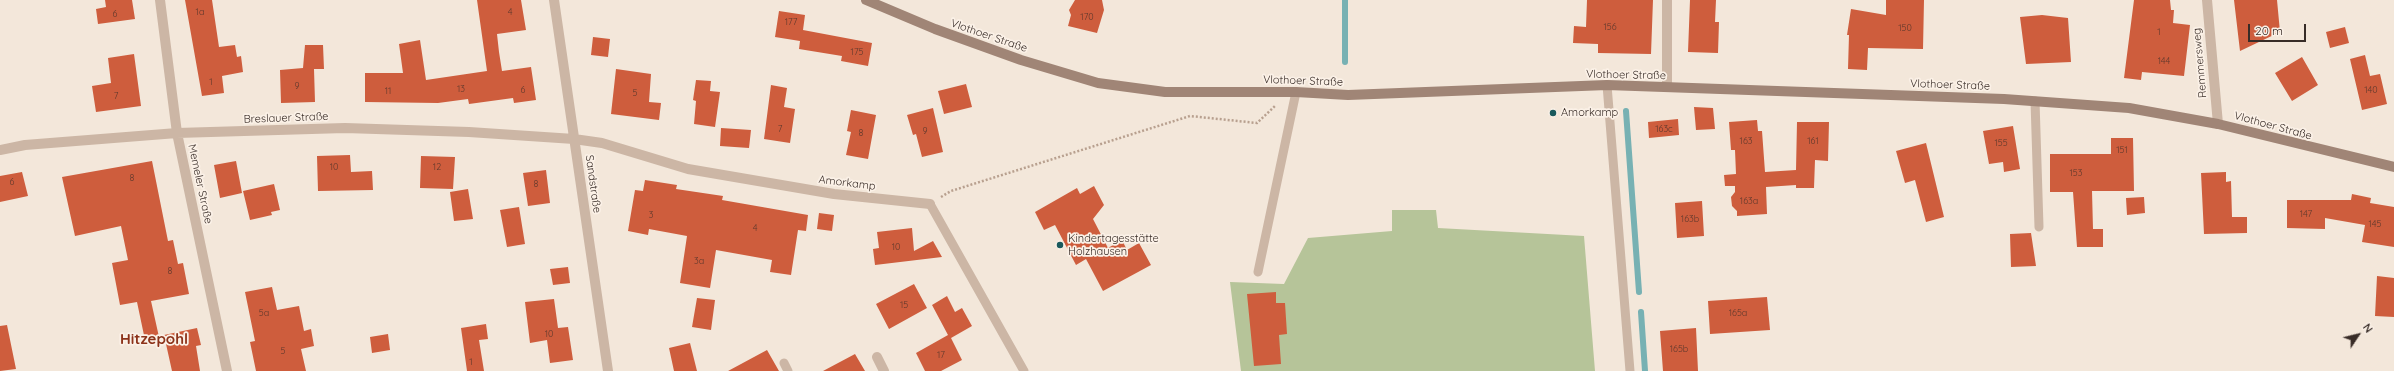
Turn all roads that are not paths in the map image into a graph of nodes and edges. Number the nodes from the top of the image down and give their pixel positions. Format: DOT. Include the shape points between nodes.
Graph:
graph roads {
  1 [pos="160,0"];
  2 [pos="554,0"];
  3 [pos="866,0"];
  4 [pos="1667,0"];
  5 [pos="2206,0"];
  6 [pos="1607,85"];
  7 [pos="1667,87"];
  8 [pos="1296,92"];
  9 [pos="2035,101"];
  10 [pos="2218,124"];
  11 [pos="177,133"];
  12 [pos="574,139"];
  13 [pos="0,150"];
  14 [pos="2394,167"];
  15 [pos="930,204"];
  16 [pos="2039,227"];
  17 [pos="1258,272"];
  18 [pos="877,357"];
  19 [pos="227,371"];
  20 [pos="608,371"];
  21 [pos="884,371"];
  22 [pos="1024,371"];
  23 [pos="1630,371"];
  1 -- 11 [label="street, Memeler Straße"];
  2 -- 12 [label="street, Sandstraße"];
  3 -- 8 [label="street, Vlothoer Straße" via="956,37 1098,83 1165,92"];
  4 -- 7 [label="street"];
  5 -- 10 [label="street, Remmersweg"];
  6 -- 7 [label="street, Vlothoer Straße"];
  6 -- 8 [label="street, Vlothoer Straße" via="1348,94"];
  6 -- 23 [label="lane"];
  7 -- 9 [label="street, Vlothoer Straße"];
  8 -- 17 [label="lane"];
  9 -- 10 [label="street, Vlothoer Straße" via="2129,108"];
  9 -- 16 [label="lane"];
  10 -- 14 [label="street, Vlothoer Straße"];
  11 -- 12 [label="street, Breslauer Straße" via="345,128"];
  11 -- 13 [label="street, Breslauer Straße" via="25,145"];
  11 -- 19 [label="street, Memeler Straße"];
  12 -- 15 [label="street, Amorkamp" via="602,144 688,169 834,194"];
  12 -- 20 [label="street, Sandstraße"];
  15 -- 22 [label="lane"];
  18 -- 21 [label="street"];
}
